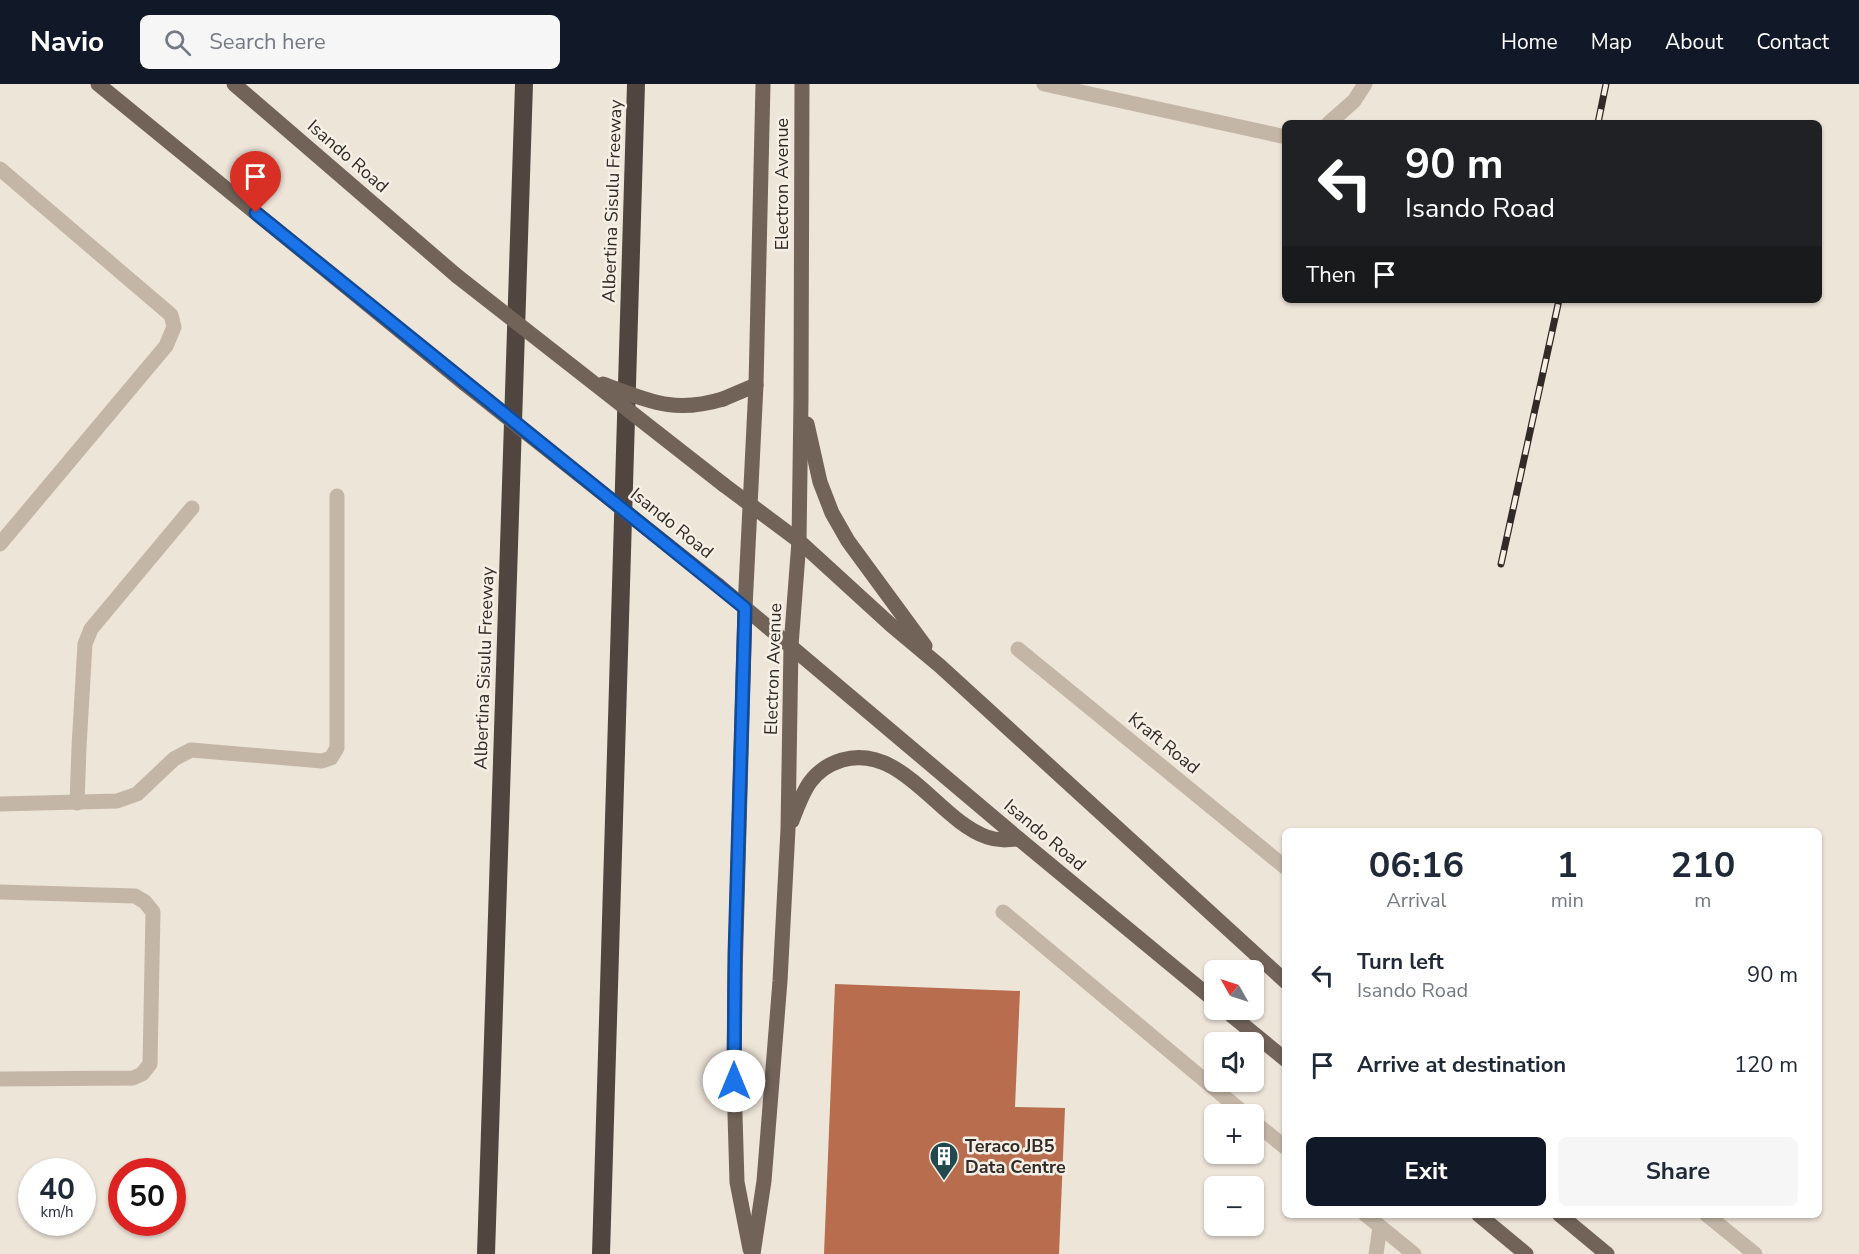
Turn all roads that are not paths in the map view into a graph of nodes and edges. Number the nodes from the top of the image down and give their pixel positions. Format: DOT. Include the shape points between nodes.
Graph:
graph roads {
  1 [pos="98,84"];
  2 [pos="234,84"];
  3 [pos="524,84"];
  4 [pos="636,84"];
  5 [pos="763,84"];
  6 [pos="802,84"];
  7 [pos="1044,84"];
  8 [pos="1365,84"];
  9 [pos="1332,120"];
  10 [pos="1282,136"];
  11 [pos="0,169"];
  12 [pos="591,381"];
  13 [pos="756,385"];
  14 [pos="801,400"];
  15 [pos="337,496"];
  16 [pos="750,504"];
  17 [pos="192,508"];
  18 [pos="799,541"];
  19 [pos="0,544"];
  20 [pos="745,608"];
  21 [pos="791,646"];
  22 [pos="1018,649"];
  23 [pos="940,666"];
  24 [pos="78,803"];
  25 [pos="0,804"];
  26 [pos="788,829"];
  27 [pos="1019,839"];
  28 [pos="1282,865"];
  29 [pos="0,892"];
  30 [pos="1003,912"];
  31 [pos="1282,978"];
  32 [pos="1204,992"];
  33 [pos="1237,1020"];
  34 [pos="1282,1057"];
  35 [pos="0,1079"];
  36 [pos="1233,1104"];
  37 [pos="1264,1130"];
  38 [pos="1282,1145"];
  39 [pos="1370,1218"];
  40 [pos="1483,1218"];
  41 [pos="1564,1218"];
  42 [pos="1711,1218"];
  43 [pos="1380,1227"];
  44 [pos="486,1254"];
  45 [pos="602,1254"];
  46 [pos="752,1254"];
  47 [pos="1376,1254"];
  48 [pos="1414,1254"];
  49 [pos="1526,1254"];
  50 [pos="1608,1254"];
  51 [pos="1755,1254"];
  1 -- 20 [label="main road, Isando Road, bridge"];
  2 -- 12 [label="main road, Isando Road, bridge" via="457,276"];
  3 -- 44 [label="highway, Albertina Sisulu Freeway"];
  4 -- 45 [label="highway, Albertina Sisulu Freeway"];
  5 -- 13 [label="main road, Electron Avenue"];
  6 -- 14 [label="main road, Electron Avenue"];
  7 -- 10 [label="street"];
  8 -- 9 [label="street" via="1354,101"];
  11 -- 19 [label="street" via="171,315 174,327 166,346"];
  12 -- 13 [label="main road, bridge" via="679,407 723,399"];
  12 -- 16 [label="main road, Isando Road, bridge"];
  13 -- 16 [label="main road, Electron Avenue"];
  14 -- 18 [label="main road, Electron Avenue"];
  14 -- 23 [label="main road" via="820,482 832,513 848,541"];
  15 -- 24 [label="street" via="337,748 331,758 322,761 191,750 174,759 137,794 117,801"];
  16 -- 18 [label="main road, Isando Road"];
  16 -- 20 [label="main road, Electron Avenue"];
  17 -- 24 [label="street" via="91,629 86,644"];
  18 -- 21 [label="main road, Electron Avenue"];
  18 -- 23 [label="main road, Isando Road"];
  20 -- 21 [label="main road, Isando Road"];
  20 -- 46 [label="main road, Electron Avenue" via="734,1081 737,1182"];
  21 -- 26 [label="main road, Electron Avenue"];
  21 -- 27 [label="main road, Isando Road"];
  22 -- 28 [label="street, Kraft Road"];
  23 -- 31 [label="main road, Isando Road"];
  24 -- 25 [label="street"];
  26 -- 27 [label="main road" via="816,774 830,764 851,758 874,760 897,769 985,836"];
  26 -- 46 [label="main road, Electron Avenue" via="764,1181"];
  27 -- 32 [label="main road, Isando Road"];
  29 -- 35 [label="street" via="135,896 153,912 150,1064 142,1074 133,1078"];
  30 -- 36 [label="street"];
  33 -- 34 [label="main road"];
  37 -- 38 [label="street"];
  39 -- 43 [label="street"];
  40 -- 49 [label="main road"];
  41 -- 50 [label="main road"];
  42 -- 51 [label="street"];
  43 -- 47 [label="street"];
  43 -- 48 [label="street"];
}
